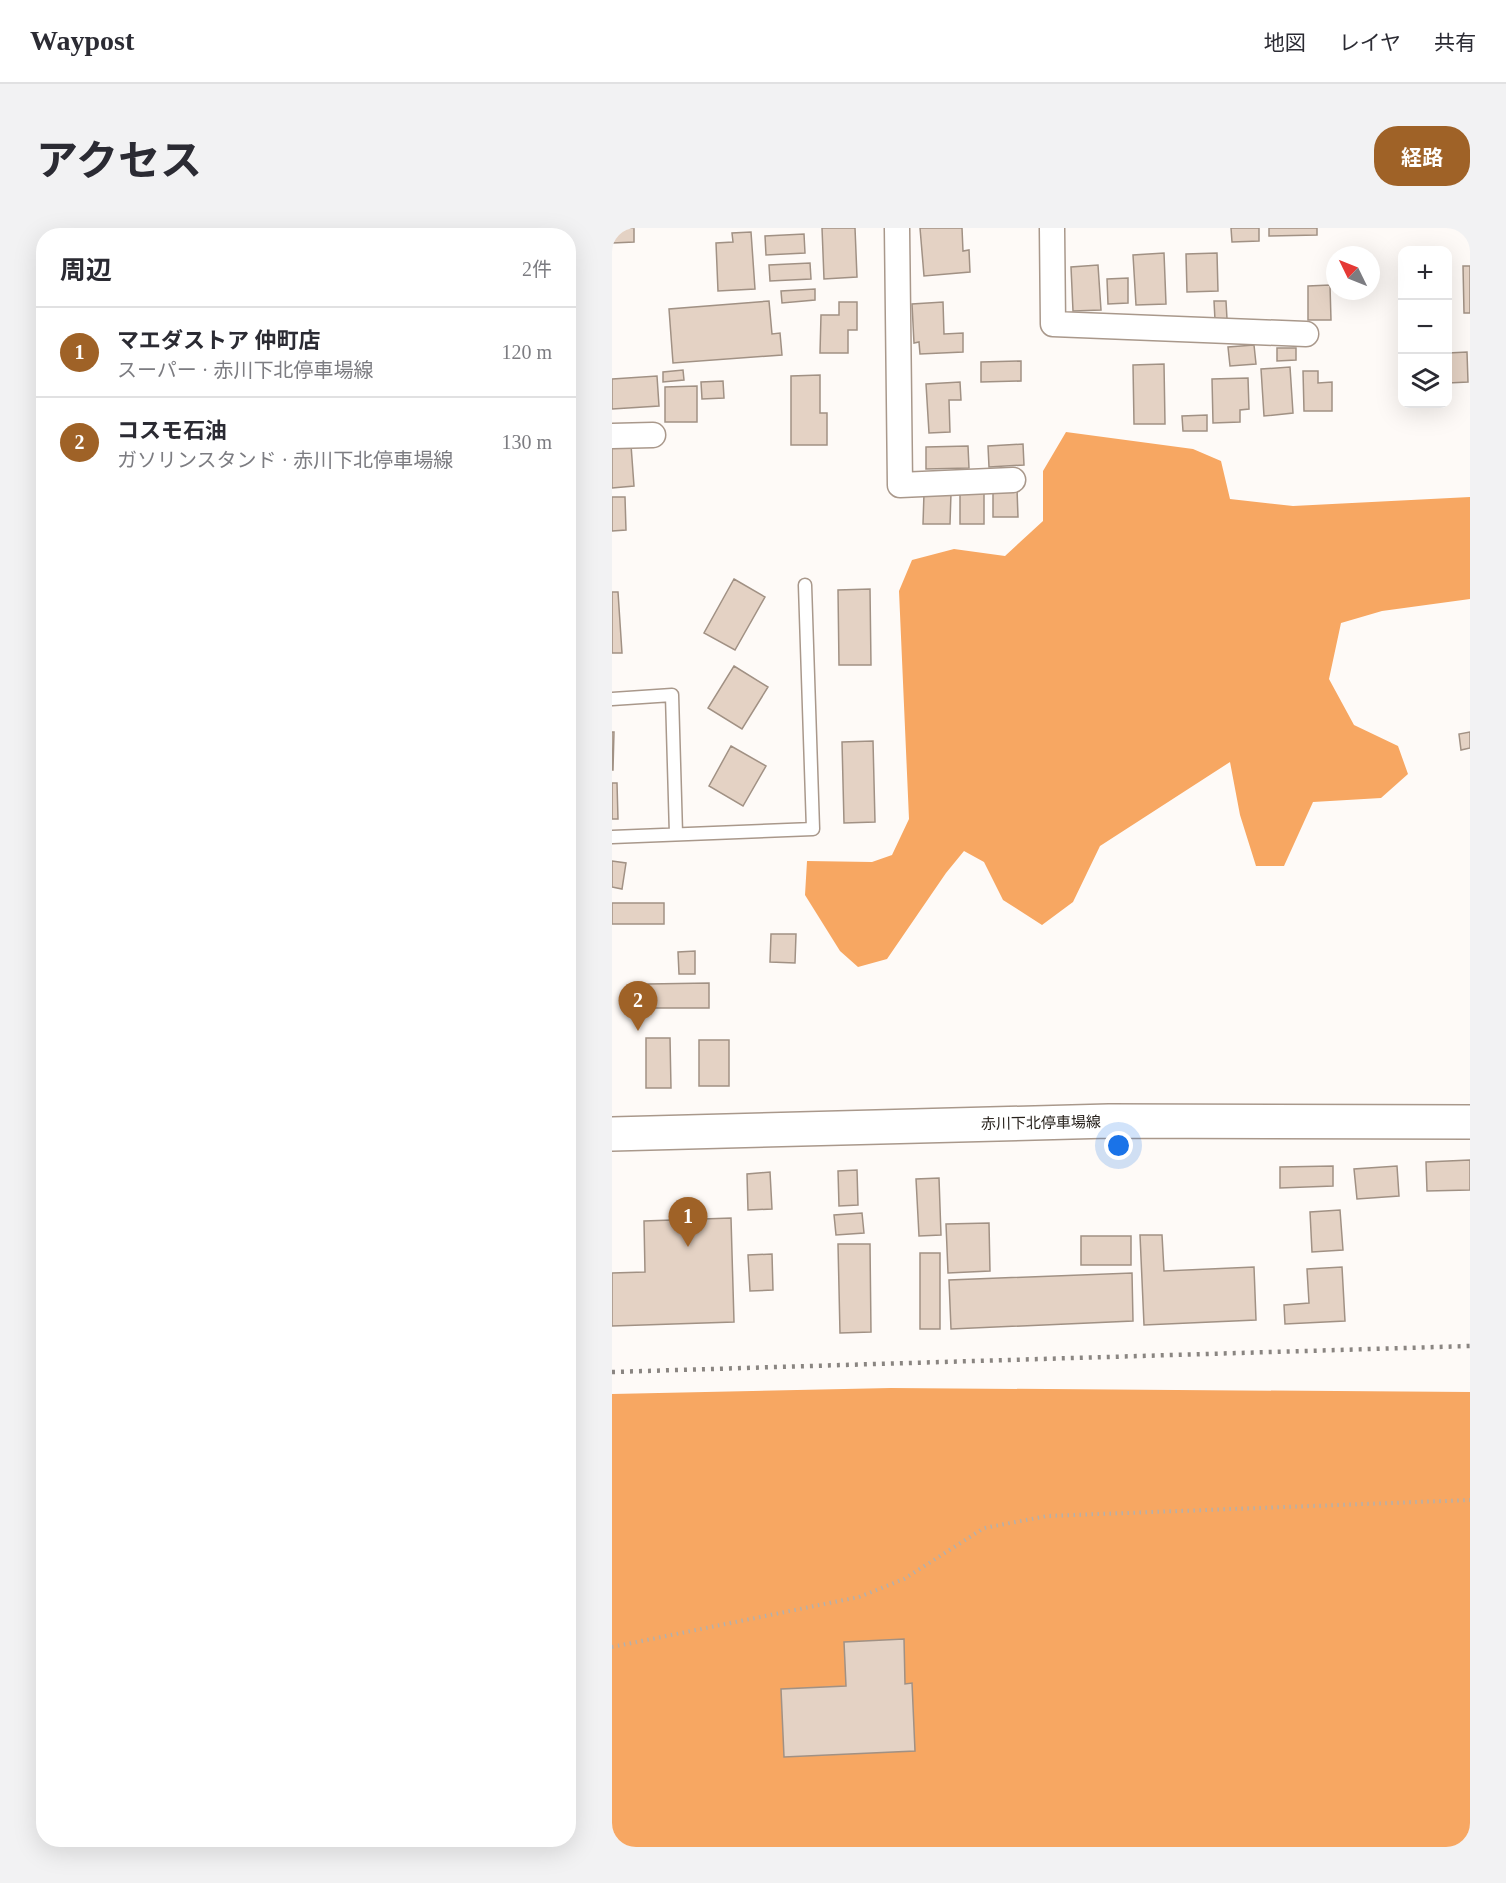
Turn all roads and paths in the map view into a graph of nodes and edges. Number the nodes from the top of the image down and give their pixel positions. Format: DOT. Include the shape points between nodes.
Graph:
graph roads {
  1 [pos="897,228"];
  2 [pos="1052,228"];
  3 [pos="1306,334"];
  4 [pos="653,435"];
  5 [pos="612,436"];
  6 [pos="1013,480"];
  7 [pos="805,585"];
  8 [pos="612,699"];
  9 [pos="676,834"];
  10 [pos="612,837"];
  11 [pos="1470,1122"];
  12 [pos="612,1134"];
  13 [pos="1470,1500"];
  14 [pos="612,1647"];
  1 -- 6 [label="street" via="900,485"];
  2 -- 3 [label="street" via="1053,324"];
  4 -- 5 [label="street"];
  7 -- 9 [label="lane" via="813,829"];
  8 -- 9 [label="lane" via="672,695"];
  9 -- 10 [label="lane"];
  11 -- 12 [label="main road, 赤川下北停車場線" via="1109,1121"];
  13 -- 14 [label="path" via="1047,1516 984,1528 904,1579 859,1597"];
}
